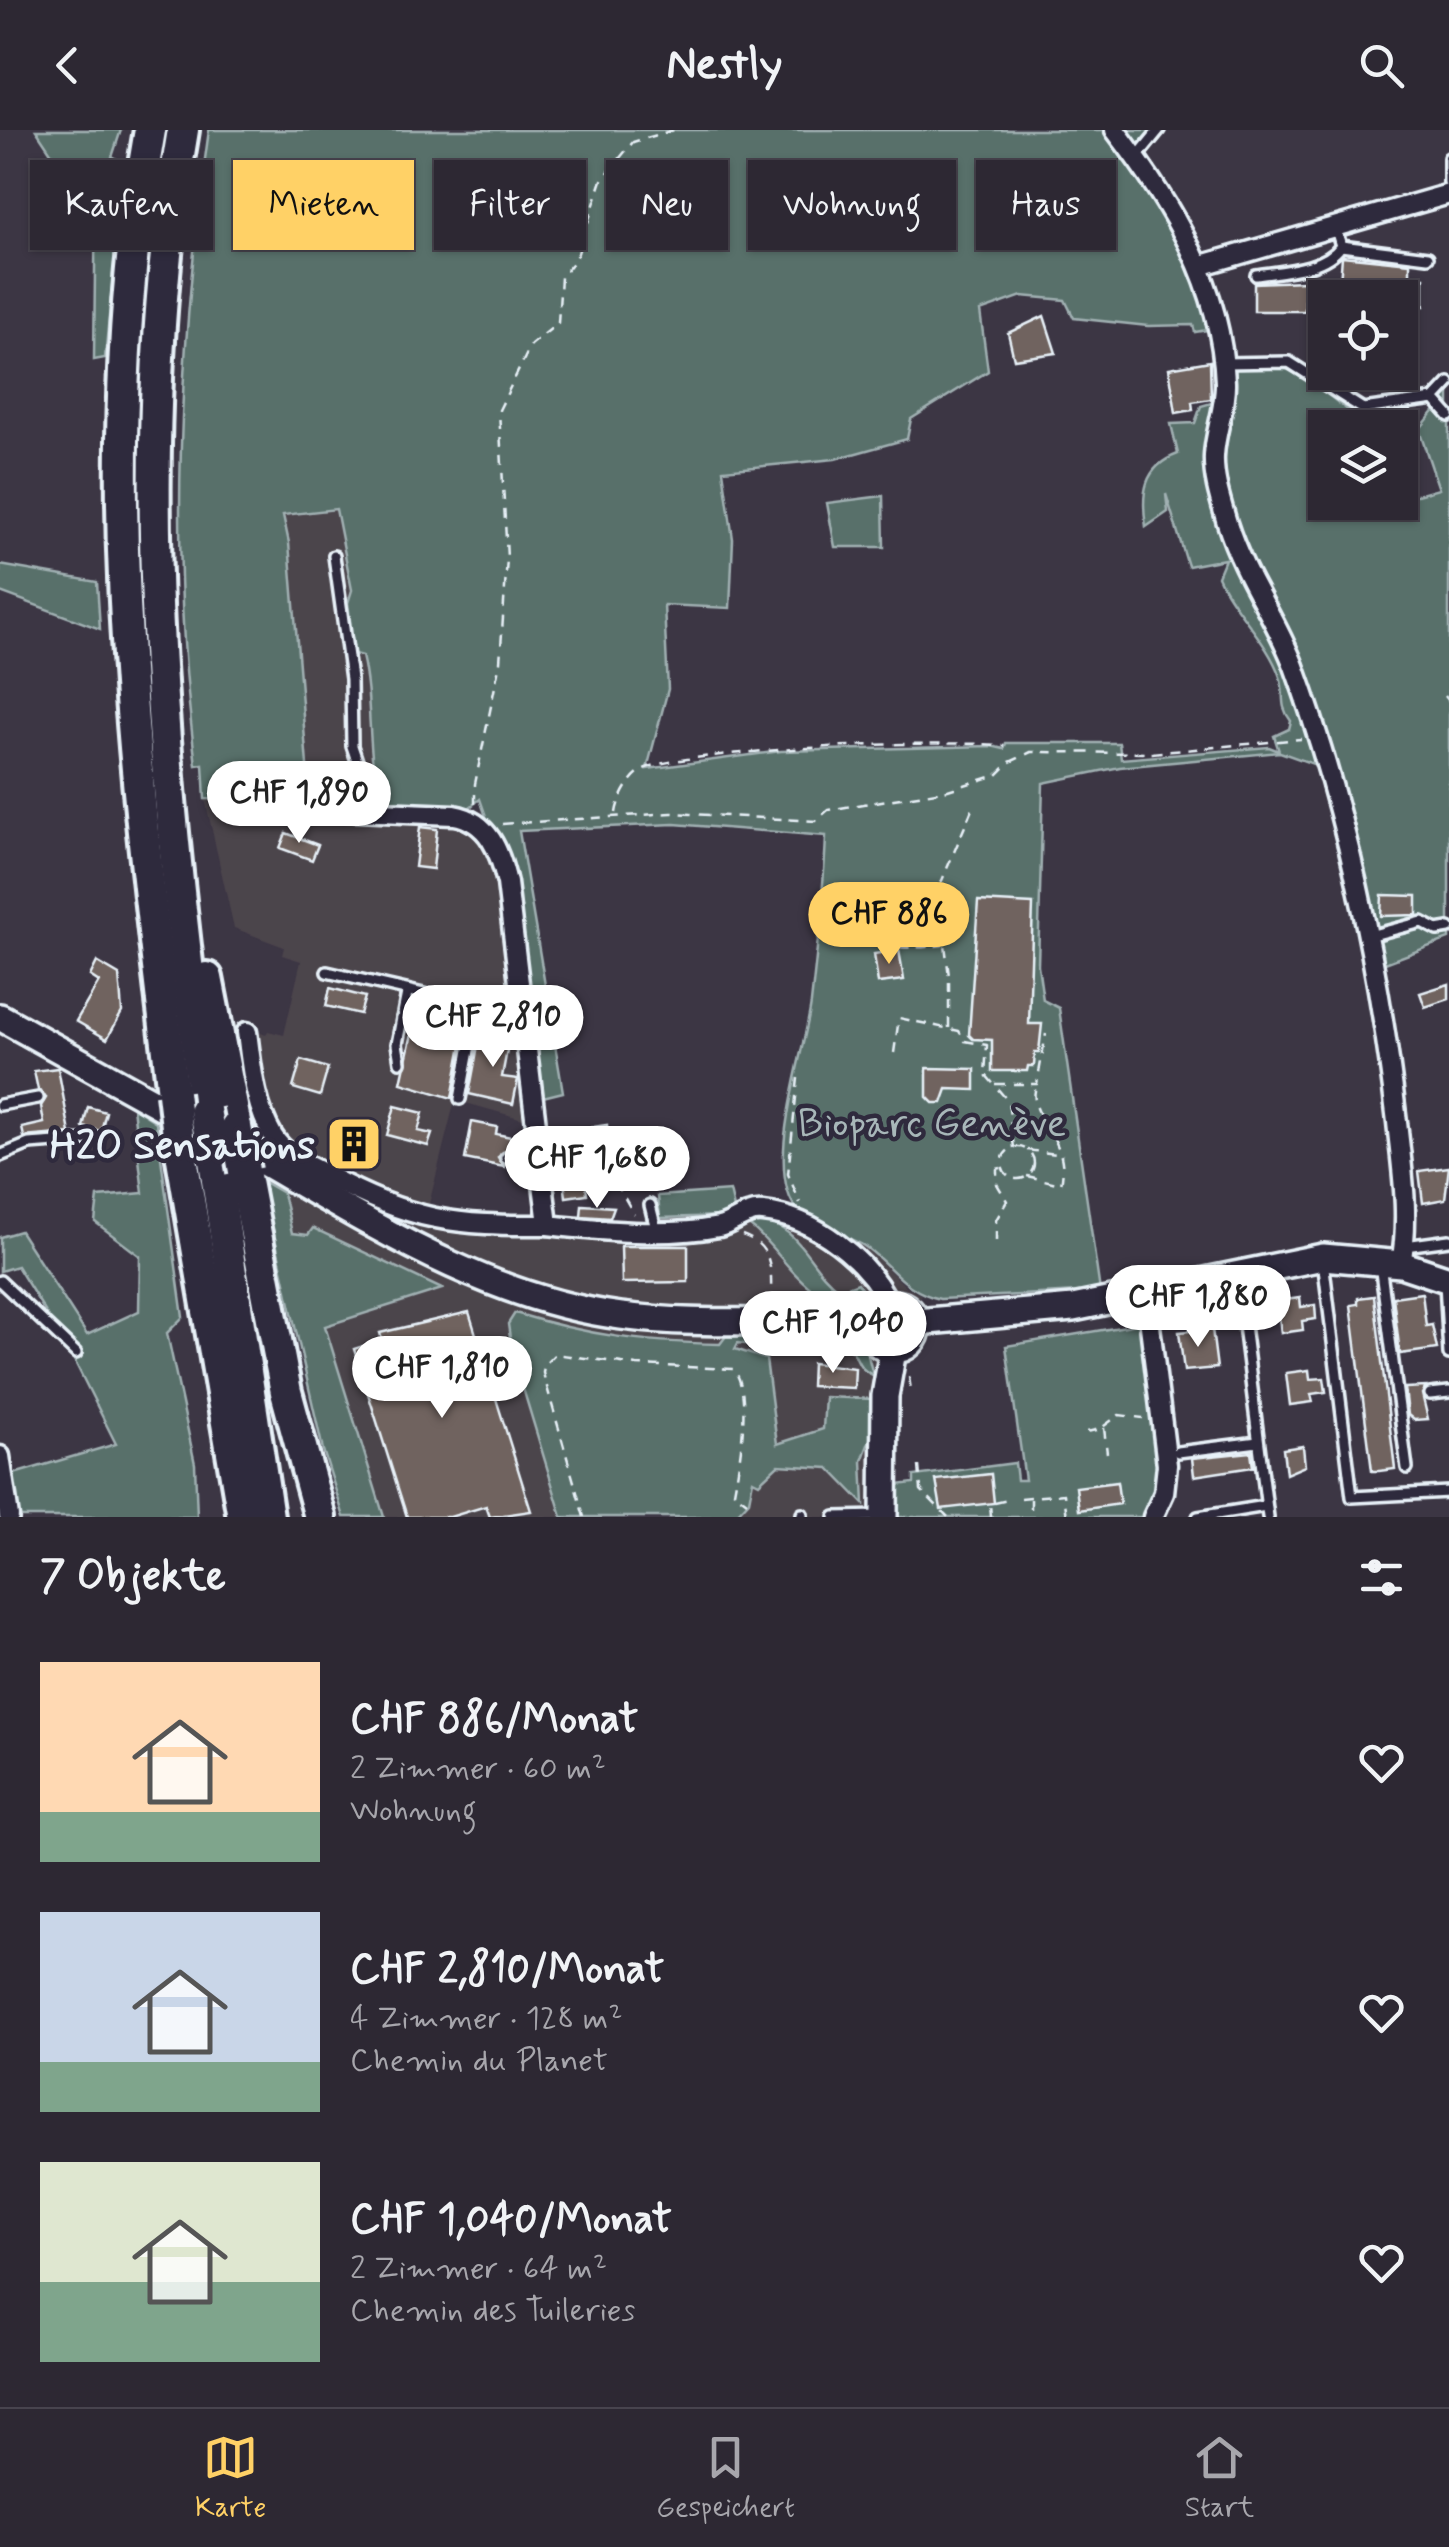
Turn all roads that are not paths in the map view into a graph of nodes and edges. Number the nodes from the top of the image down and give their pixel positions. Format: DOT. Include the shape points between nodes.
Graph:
graph roads {
  1 [pos="150,130"];
  2 [pos="183,130"];
  3 [pos="1114,130"];
  4 [pos="1159,130"];
  5 [pos="1136,158"];
  6 [pos="1449,158"];
  7 [pos="1449,183"];
  8 [pos="1449,194"];
  9 [pos="1338,237"];
  10 [pos="1428,257"];
  11 [pos="1200,266"];
  12 [pos="1256,275"];
  13 [pos="1222,363"];
  14 [pos="1449,383"];
  15 [pos="1434,399"];
  16 [pos="1449,416"];
  17 [pos="334,556"];
  18 [pos="173,795"];
  19 [pos="257,808"];
  20 [pos="373,809"];
  21 [pos="1449,928"];
  22 [pos="1367,936"];
  23 [pos="327,972"];
  24 [pos="407,993"];
  25 [pos="478,1007"];
  26 [pos="524,1016"];
  27 [pos="0,1017"];
  28 [pos="402,1018"];
  29 [pos="246,1032"];
  30 [pos="472,1033"];
  31 [pos="400,1062"];
  32 [pos="38,1098"];
  33 [pos="460,1099"];
  34 [pos="0,1105"];
  35 [pos="84,1140"];
  36 [pos="579,1141"];
  37 [pos="0,1156"];
  38 [pos="506,1158"];
  39 [pos="542,1168"];
  40 [pos="650,1206"];
  41 [pos="548,1225"];
  42 [pos="656,1229"];
  43 [pos="195,1236"];
  44 [pos="1449,1240"];
  45 [pos="1323,1257"];
  46 [pos="1395,1257"];
  47 [pos="1237,1274"];
  48 [pos="0,1280"];
  49 [pos="1447,1280"];
  50 [pos="1146,1293"];
  51 [pos="890,1305"];
  52 [pos="916,1322"];
  53 [pos="872,1324"];
  54 [pos="893,1350"];
  55 [pos="76,1354"];
  56 [pos="1449,1354"];
  57 [pos="1449,1392"];
  58 [pos="1430,1394"];
  59 [pos="1258,1442"];
  60 [pos="1178,1452"];
  61 [pos="0,1456"];
  62 [pos="1407,1468"];
  63 [pos="1449,1492"];
  64 [pos="1263,1512"];
  65 [pos="884,1516"];
  66 [pos="8,1517"];
  67 [pos="226,1517"];
  68 [pos="244,1517"];
  69 [pos="268,1517"];
  70 [pos="320,1517"];
  71 [pos="835,1517"];
  72 [pos="1153,1517"];
  73 [pos="1198,1517"];
  1 -- 43 [label="highway, bridge" via="127,319 122,535 136,762"];
  2 -- 18 [label="highway" via="164,278 154,450"];
  3 -- 5 [label="street"];
  4 -- 5 [label="lane"];
  5 -- 11 [label="street"];
  6 -- 7 [label="lane"];
  8 -- 9 [label="street"];
  9 -- 10 [label="lane"];
  9 -- 11 [label="street"];
  9 -- 12 [label="lane" via="1336,254 1300,269"];
  11 -- 13 [label="street"];
  13 -- 15 [label="lane" via="1289,362 1363,409"];
  13 -- 22 [label="street" via="1214,456 1220,497 1240,562 1287,650 1318,738"];
  14 -- 15 [label="lane"];
  15 -- 16 [label="lane"];
  17 -- 20 [label="lane" via="351,679 352,746"];
  18 -- 69 [label="highway, bridge" via="205,1110"];
  18 -- 70 [label="highway, bridge" via="286,1392"];
  19 -- 20 [label="street"];
  20 -- 26 [label="street" via="478,823 503,865"];
  21 -- 22 [label="lane" via="1422,922"];
  22 -- 46 [label="street" via="1390,1042 1405,1190"];
  23 -- 24 [label="lane"];
  24 -- 25 [label="lane"];
  24 -- 28 [label="lane"];
  25 -- 26 [label="lane"];
  25 -- 30 [label="lane"];
  26 -- 39 [label="street"];
  27 -- 53 [label="street" via="434,1256 502,1285 584,1310 672,1322"];
  28 -- 30 [label="lane"];
  28 -- 31 [label="lane"];
  29 -- 41 [label="street" via="259,1106 287,1152 402,1213 448,1223"];
  30 -- 33 [label="lane"];
  32 -- 34 [label="lane"];
  35 -- 37 [label="lane" via="29,1144"];
  36 -- 39 [label="lane" via="559,1146"];
  38 -- 39 [label="lane"];
  39 -- 41 [label="street"];
  40 -- 42 [label="lane"];
  41 -- 42 [label="street"];
  42 -- 51 [label="street" via="731,1228 762,1212 807,1228 860,1260"];
  43 -- 67 [label="highway"];
  43 -- 68 [label="highway"];
  44 -- 46 [label="lane"];
  45 -- 46 [label="street"];
  45 -- 47 [label="street"];
  45 -- 63 [label="lane" via="1352,1497"];
  46 -- 49 [label="street"];
  46 -- 62 [label="lane"];
  47 -- 50 [label="street"];
  47 -- 59 [label="lane"];
  48 -- 55 [label="lane"];
  49 -- 56 [label="lane"];
  50 -- 52 [label="street" via="1073,1308"];
  50 -- 72 [label="street" via="1167,1476"];
  51 -- 52 [label="street" via="904,1306"];
  51 -- 53 [label="street"];
  52 -- 54 [label="street" via="910,1344"];
  53 -- 54 [label="street" via="879,1344"];
  54 -- 65 [label="street" via="885,1396"];
  57 -- 58 [label="lane"];
  59 -- 60 [label="lane"];
  59 -- 64 [label="lane"];
  61 -- 66 [label="street"];
  64 -- 73 [label="lane"];
  65 -- 71 [label="lane"];
}
